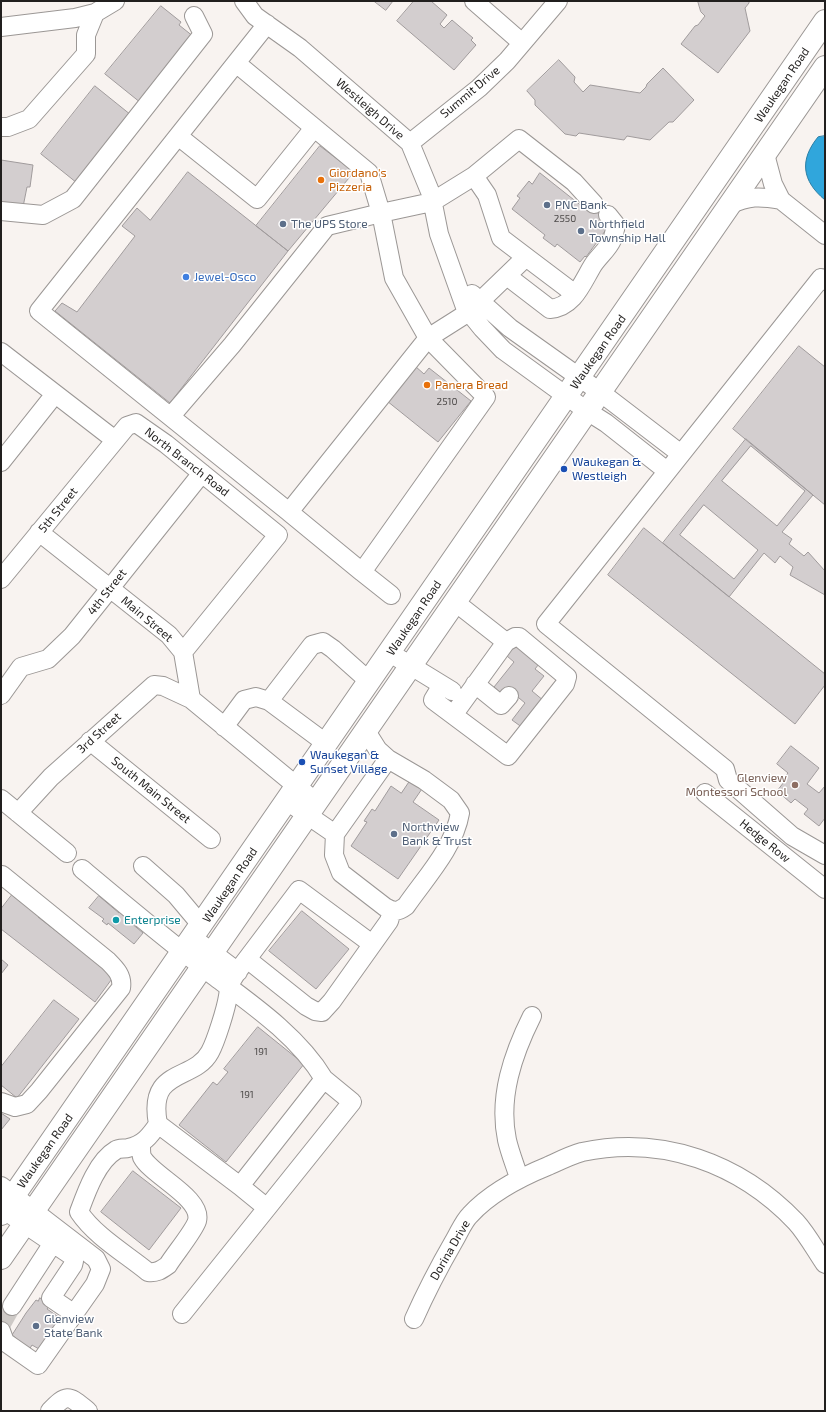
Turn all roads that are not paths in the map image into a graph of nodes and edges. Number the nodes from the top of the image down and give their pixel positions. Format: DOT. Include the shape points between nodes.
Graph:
graph roads {
  1 [pos="115,1"];
  2 [pos="244,1"];
  3 [pos="474,1"];
  4 [pos="558,1"];
  5 [pos="95,12"];
  6 [pos="194,16"];
  7 [pos="825,21"];
  8 [pos="267,24"];
  9 [pos="1,27"];
  10 [pos="521,42"];
  11 [pos="236,63"];
  12 [pos="825,67"];
  13 [pos="1,127"];
  14 [pos="314,128"];
  15 [pos="178,136"];
  16 [pos="410,143"];
  17 [pos="765,154"];
  18 [pos="474,176"];
  19 [pos="781,200"];
  20 [pos="432,202"];
  21 [pos="594,204"];
  22 [pos="729,205"];
  23 [pos="1,211"];
  24 [pos="381,213"];
  25 [pos="608,215"];
  26 [pos="825,235"];
  27 [pos="526,256"];
  28 [pos="507,276"];
  29 [pos="825,281"];
  30 [pos="575,294"];
  31 [pos="475,307"];
  32 [pos="428,338"];
  33 [pos="1,352"];
  34 [pos="580,379"];
  35 [pos="600,392"];
  36 [pos="55,394"];
  37 [pos="566,396"];
  38 [pos="587,411"];
  39 [pos="171,416"];
  40 [pos="115,440"];
  41 [pos="681,454"];
  42 [pos="1,462"];
  43 [pos="667,471"];
  44 [pos="202,473"];
  45 [pos="289,512"];
  46 [pos="39,532"];
  47 [pos="362,572"];
  48 [pos="1,579"];
  49 [pos="110,588"];
  50 [pos="391,595"];
  51 [pos="455,602"];
  52 [pos="506,642"];
  53 [pos="394,647"];
  54 [pos="183,652"];
  55 [pos="414,661"];
  56 [pos="370,682"];
  57 [pos="475,684"];
  58 [pos="442,685"];
  59 [pos="1,694"];
  60 [pos="509,696"];
  61 [pos="191,699"];
  62 [pos="464,700"];
  63 [pos="269,701"];
  64 [pos="454,714"];
  65 [pos="224,727"];
  66 [pos="366,731"];
  67 [pos="90,741"];
  68 [pos="327,744"];
  69 [pos="388,759"];
  70 [pos="705,793"];
  71 [pos="292,794"];
  72 [pos="1,799"];
  73 [pos="311,808"];
  74 [pos="18,813"];
  75 [pos="335,834"];
  76 [pos="211,839"];
  77 [pos="67,853"];
  78 [pos="825,855"];
  79 [pos="142,866"];
  80 [pos="82,869"];
  81 [pos="1,877"];
  82 [pos="825,889"];
  83 [pos="392,911"];
  84 [pos="193,938"];
  85 [pos="372,944"];
  86 [pos="207,959"];
  87 [pos="238,972"];
  88 [pos="532,1016"];
  89 [pos="324,1079"];
  90 [pos="1,1102"];
  91 [pos="158,1124"];
  92 [pos="141,1145"];
  93 [pos="519,1178"];
  94 [pos="240,1186"];
  95 [pos="5,1201"];
  96 [pos="267,1208"];
  97 [pos="79,1212"];
  98 [pos="29,1218"];
  99 [pos="58,1238"];
  100 [pos="1,1258"];
  101 [pos="825,1264"];
  102 [pos="12,1306"];
  103 [pos="73,1313"];
  104 [pos="182,1314"];
  105 [pos="414,1319"];
  106 [pos="1,1328"];
  107 [pos="50,1411"];
  108 [pos="88,1411"];
  1 -- 5 [label="street"];
  2 -- 8 [label="street, Westleigh Drive" via="256,16"];
  3 -- 10 [label="street"];
  4 -- 10 [label="street, Summit Drive"];
  5 -- 9 [label="street" via="75,18"];
  5 -- 13 [label="street" via="86,35 86,54 29,119"];
  6 -- 23 [label="street" via="203,34 73,199 43,215"];
  7 -- 34 [label="main road, Waukegan Road"];
  8 -- 11 [label="street"];
  8 -- 16 [label="street, Westleigh Drive" via="300,48"];
  10 -- 16 [label="street, Summit Drive" via="507,61 479,88"];
  11 -- 14 [label="street"];
  11 -- 15 [label="street"];
  12 -- 17 [label="main road, Waukegan Road"];
  14 -- 15 [label="street" via="257,199"];
  14 -- 24 [label="street" via="368,174"];
  15 -- 39 [label="street" via="39,311"];
  16 -- 20 [label="street, Westleigh Drive"];
  17 -- 19 [label="street" via="773,184"];
  17 -- 22 [label="main road, Waukegan Road"];
  18 -- 20 [label="street"];
  18 -- 21 [label="street" via="519,139 574,182"];
  18 -- 27 [label="street" via="487,195 501,238"];
  19 -- 22 [label="street" via="745,198"];
  19 -- 26 [label="street"];
  20 -- 24 [label="street"];
  20 -- 31 [label="street, Westleigh Drive" via="454,274"];
  22 -- 35 [label="main road, Waukegan Road"];
  24 -- 32 [label="street" via="394,278"];
  24 -- 39 [label="street" via="327,226 232,345"];
  25 -- 30 [label="street" via="616,224 612,240"];
  27 -- 28 [label="street"];
  27 -- 30 [label="street"];
  28 -- 30 [label="street" via="550,309 560,308"];
  28 -- 31 [label="street"];
  29 -- 41 [label="street" via="821,278"];
  31 -- 32 [label="street"];
  31 -- 34 [label="street, Westleigh Drive" via="510,328"];
  31 -- 37 [label="street, Westleigh Drive" via="482,328 503,350"];
  32 -- 45 [label="street"];
  32 -- 47 [label="street" via="486,396"];
  33 -- 36 [label="street"];
  34 -- 35 [label="street, Westleigh Drive"];
  34 -- 37 [label="main road, Waukegan Road"];
  35 -- 38 [label="main road, Waukegan Road"];
  35 -- 41 [label="street, Westleigh Drive"];
  36 -- 40 [label="street"];
  36 -- 42 [label="street"];
  37 -- 38 [label="street, Westleigh Drive"];
  37 -- 53 [label="main road, Waukegan Road"];
  38 -- 43 [label="street, Westleigh Drive"];
  38 -- 51 [label="main road, Waukegan Road"];
  39 -- 45 [label="street"];
  40 -- 44 [label="street, North Branch Road" via="127,426 136,423"];
  40 -- 46 [label="street, 5th Street"];
  41 -- 43 [label="street"];
  43 -- 78 [label="street" via="546,624 725,769 728,780 792,836"];
  44 -- 49 [label="street, 4th Street"];
  44 -- 54 [label="street, North Branch Road" via="278,534"];
  45 -- 47 [label="street"];
  46 -- 48 [label="street, 5th Street"];
  46 -- 49 [label="street, Main Street"];
  47 -- 50 [label="street"];
  49 -- 54 [label="street, Main Street" via="169,635"];
  49 -- 59 [label="street, 4th Street" via="72,636 48,659 21,667"];
  51 -- 52 [label="street"];
  51 -- 55 [label="main road, Waukegan Road"];
  52 -- 57 [label="street"];
  52 -- 64 [label="street" via="515,637 526,642 565,675 565,684 508,756"];
  53 -- 55 [label="main road"];
  53 -- 56 [label="main road, Waukegan Road"];
  54 -- 61 [label="street, Main Street"];
  55 -- 58 [label="street"];
  55 -- 66 [label="main road, Waukegan Road"];
  56 -- 63 [label="street" via="323,642 312,645"];
  56 -- 68 [label="main road, Waukegan Road"];
  57 -- 60 [label="street" via="502,704"];
  57 -- 62 [label="street"];
  58 -- 62 [label="street"];
  58 -- 64 [label="street" via="433,700"];
  61 -- 65 [label="street"];
  61 -- 67 [label="street, 3rd Street" via="163,686 154,685"];
  62 -- 64 [label="street"];
  63 -- 65 [label="street" via="256,697 244,700"];
  63 -- 68 [label="street"];
  65 -- 71 [label="street"];
  66 -- 69 [label="street" via="378,750"];
  66 -- 73 [label="main road, Waukegan Road"];
  67 -- 74 [label="street, 3rd Street" via="51,777"];
  67 -- 76 [label="street, South Main Street"];
  68 -- 71 [label="main road, Waukegan Road"];
  69 -- 75 [label="street"];
  69 -- 83 [label="street" via="424,780 451,800 460,813 452,841 406,906 399,911"];
  70 -- 82 [label="street, Hedge Row"];
  71 -- 73 [label="street"];
  71 -- 84 [label="main road, Waukegan Road"];
  72 -- 74 [label="street"];
  73 -- 75 [label="street"];
  73 -- 86 [label="main road, Waukegan Road"];
  74 -- 77 [label="street"];
  75 -- 83 [label="street" via="334,855 340,873"];
  79 -- 84 [label="street" via="176,895"];
  80 -- 84 [label="street"];
  81 -- 90 [label="street" via="108,961 118,971 122,981 121,988 27,1104 15,1107"];
  83 -- 85 [label="street" via="389,921"];
  84 -- 86 [label="street"];
  84 -- 95 [label="main road, Waukegan Road"];
  85 -- 87 [label="street" via="322,1012 315,1011"];
  85 -- 87 [label="street" via="299,890"];
  86 -- 87 [label="street"];
  86 -- 98 [label="main road, Waukegan Road"];
  87 -- 89 [label="street" via="315,1063"];
  87 -- 91 [label="street" via="210,1052 203,1061 165,1084 158,1096"];
  88 -- 93 [label="street" via="519,1042 505,1093 507,1140"];
  89 -- 94 [label="street"];
  89 -- 96 [label="street" via="352,1102"];
  91 -- 92 [label="street"];
  91 -- 94 [label="street"];
  92 -- 97 [label="street" via="117,1149 104,1162 89,1184"];
  92 -- 97 [label="street" via="142,1157 175,1187 198,1213 197,1222 168,1265 161,1270 148,1272 86,1222"];
  93 -- 101 [label="street, Dorina Drive" via="581,1152 643,1146 680,1152 711,1162 743,1179 775,1201 797,1224"];
  93 -- 105 [label="street, Dorina Drive" via="469,1216 435,1272"];
  94 -- 96 [label="street"];
  95 -- 98 [label="street"];
  96 -- 104 [label="street"];
  97 -- 99 [label="street"];
  98 -- 99 [label="street"];
  98 -- 100 [label="main road, Waukegan Road"];
  99 -- 102 [label="street"];
  99 -- 103 [label="street" via="74,1260 51,1298"];
  99 -- 103 [label="street" via="96,1259 101,1269 95,1284"];
  103 -- 106 [label="street" via="38,1365 5,1342"];
  107 -- 108 [label="street" via="61,1399 67,1398"];
}
